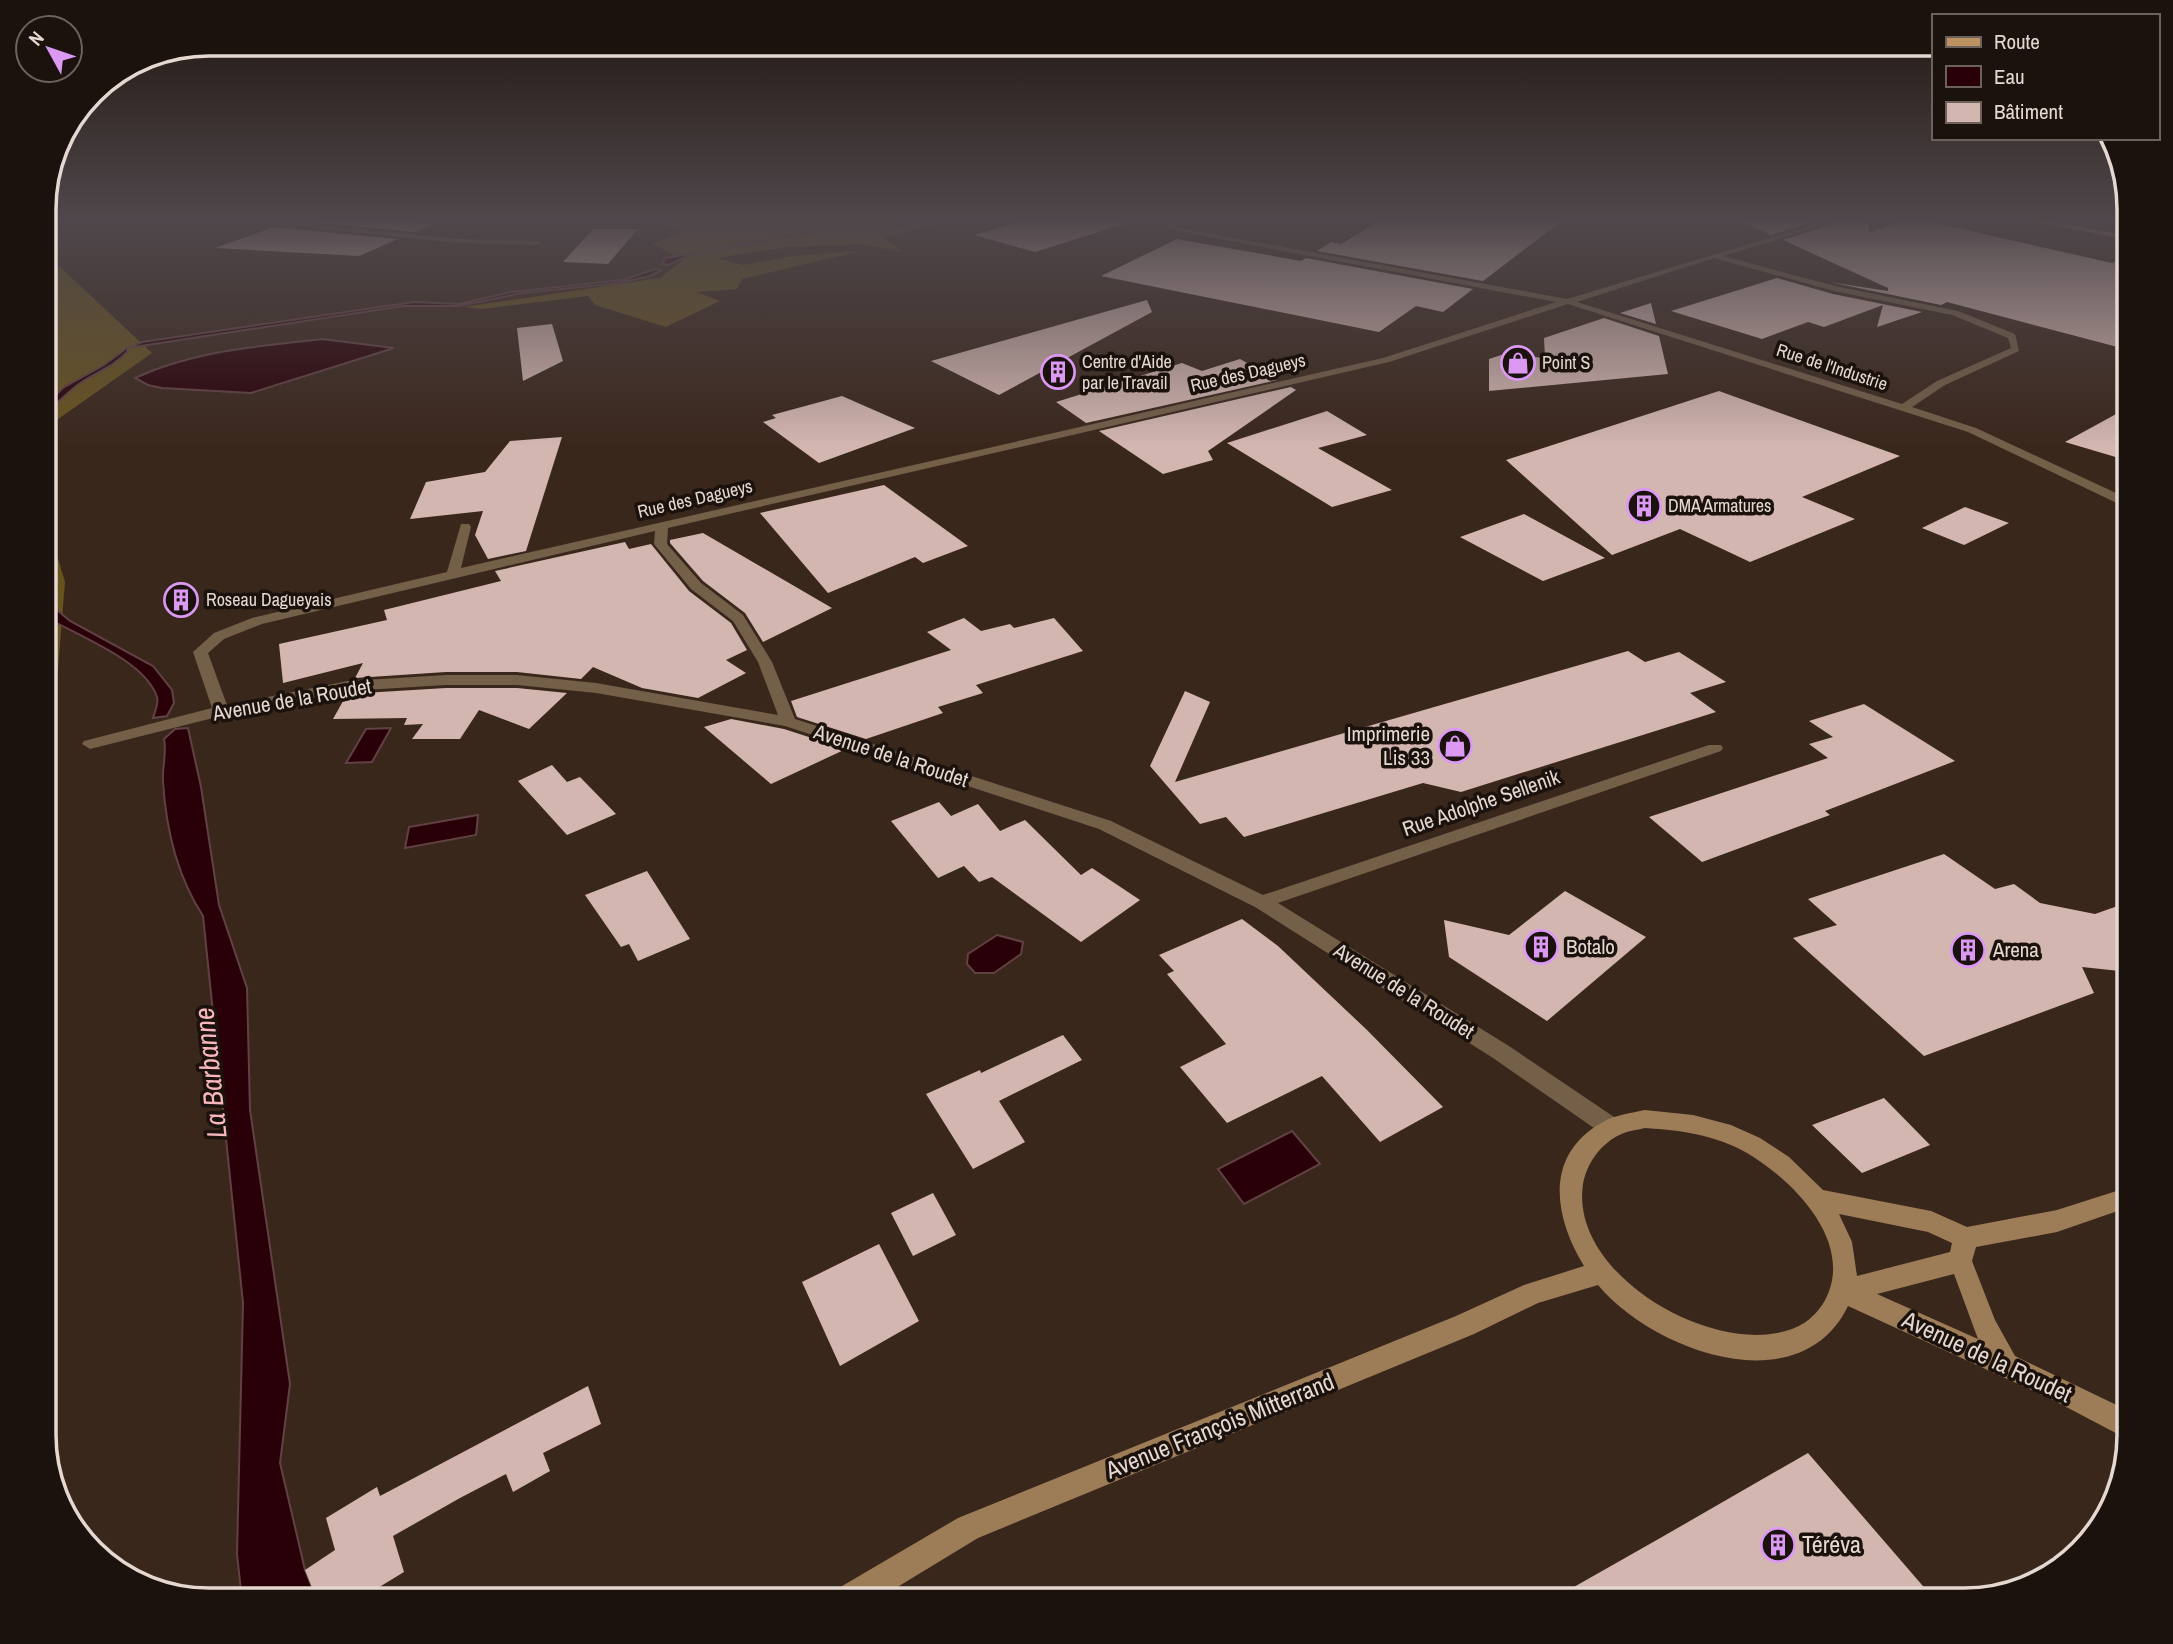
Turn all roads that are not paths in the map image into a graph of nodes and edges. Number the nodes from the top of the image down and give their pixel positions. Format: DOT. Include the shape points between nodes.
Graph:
graph roads {
  1 [pos="1524,294"];
  2 [pos="1595,294"];
  3 [pos="1862,294"];
  4 [pos="1569,302"];
  5 [pos="1904,408"];
  6 [pos="2117,498"];
  7 [pos="465,527"];
  8 [pos="662,527"];
  9 [pos="453,574"];
  10 [pos="221,711"];
  11 [pos="788,722"];
  12 [pos="90,744"];
  13 [pos="1715,748"];
  14 [pos="1262,902"];
  15 [pos="1612,1128"];
  16 [pos="1816,1199"];
  17 [pos="2117,1201"];
  18 [pos="1963,1249"];
  19 [pos="1602,1272"];
  20 [pos="1843,1291"];
  21 [pos="2006,1364"];
  22 [pos="2117,1420"];
  23 [pos="868,1588"];
  1 -- 4 [label="street, Rue de l'Industrie"];
  2 -- 4 [label="street, Rue des Dagueys"];
  3 -- 5 [label="street" via="1955,313 2012,335 2015,349 1941,383"];
  4 -- 5 [label="street, Rue de l'Industrie"];
  4 -- 8 [label="street, Rue des Dagueys" via="1386,360"];
  5 -- 6 [label="street, Rue de l'Industrie" via="1972,430"];
  7 -- 9 [label="street"];
  8 -- 9 [label="street, Rue des Dagueys"];
  8 -- 11 [label="street" via="660,544 696,586 738,618 765,662"];
  9 -- 10 [label="street, Rue des Dagueys" via="257,621 221,634 200,652"];
  10 -- 11 [label="street, Avenue de la Roudet" via="348,686 517,680 596,688"];
  10 -- 12 [label="street, Avenue de la Roudet"];
  11 -- 14 [label="street, Avenue de la Roudet" via="1105,825"];
  13 -- 14 [label="street, Rue Adolphe Sellenik"];
  14 -- 15 [label="street, Avenue de la Roudet" via="1501,1052"];
  15 -- 16 [label="main road" via="1646,1119 1685,1121 1726,1132 1767,1153"];
  15 -- 19 [label="main road" via="1591,1143 1576,1163 1570,1188 1572,1215 1583,1244"];
  16 -- 18 [label="main road" via="1931,1222"];
  16 -- 20 [label="main road" via="1838,1237 1846,1276"];
  17 -- 18 [label="main road"];
  18 -- 20 [label="main road"];
  18 -- 21 [label="main road" via="1983,1325"];
  19 -- 20 [label="main road" via="1635,1304 1676,1329 1721,1345 1764,1348 1802,1339 1829,1320"];
  19 -- 23 [label="main road, Avenue François Mitterrand" via="1533,1293 968,1528"];
  20 -- 21 [label="main road, Avenue de la Roudet"];
  21 -- 22 [label="main road, Avenue de la Roudet"];
}
